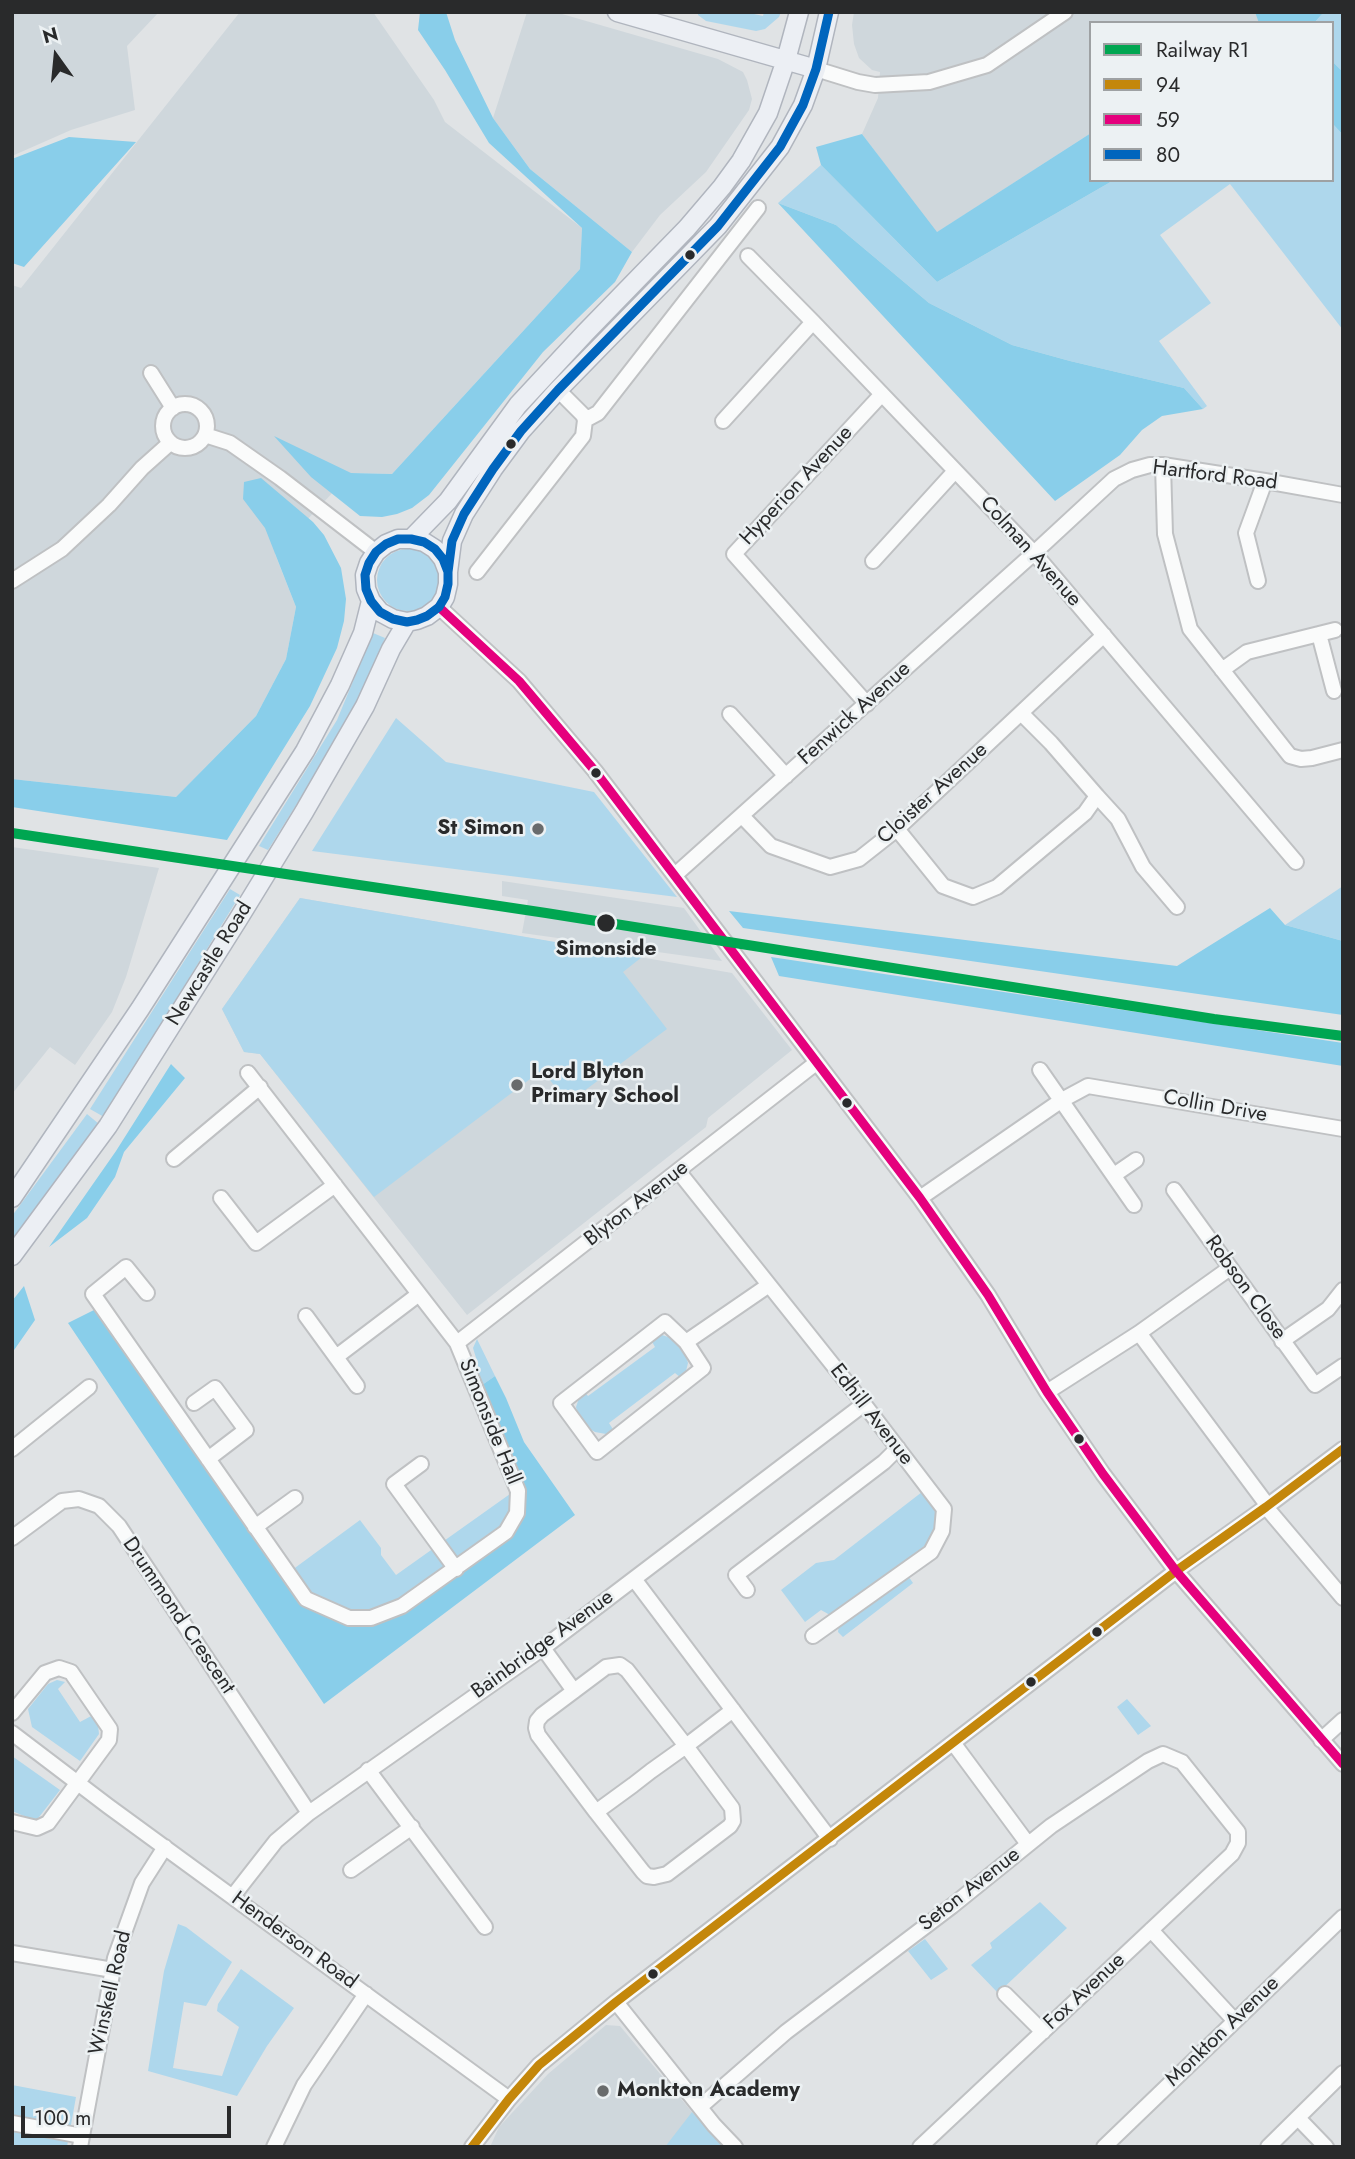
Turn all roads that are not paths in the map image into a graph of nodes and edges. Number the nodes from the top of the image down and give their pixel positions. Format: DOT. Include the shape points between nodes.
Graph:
graph roads {
  1 [pos="617,12"];
  2 [pos="799,12"];
  3 [pos="829,12"];
  4 [pos="1065,12"];
  5 [pos="786,60"];
  6 [pos="816,69"];
  7 [pos="758,208"];
  8 [pos="748,256"];
  9 [pos="813,322"];
  10 [pos="151,373"];
  11 [pos="558,390"];
  12 [pos="882,394"];
  13 [pos="173,408"];
  14 [pos="585,420"];
  15 [pos="723,421"];
  16 [pos="205,435"];
  17 [pos="170,443"];
  18 [pos="1163,465"];
  19 [pos="955,471"];
  20 [pos="1265,481"];
  21 [pos="1343,495"];
  22 [pos="411,539"];
  23 [pos="376,552"];
  24 [pos="1034,554"];
  25 [pos="873,561"];
  26 [pos="448,572"];
  27 [pos="477,572"];
  28 [pos="12,581"];
  29 [pos="1258,581"];
  30 [pos="371,601"];
  31 [pos="439,607"];
  32 [pos="407,622"];
  33 [pos="1335,630"];
  34 [pos="1319,634"];
  35 [pos="1104,635"];
  36 [pos="1222,670"];
  37 [pos="1334,691"];
  38 [pos="867,704"];
  39 [pos="1021,713"];
  40 [pos="730,715"];
  41 [pos="1343,750"];
  42 [pos="786,776"];
  43 [pos="1097,796"];
  44 [pos="742,816"];
  45 [pos="897,829"];
  46 [pos="1296,862"];
  47 [pos="676,875"];
  48 [pos="1177,906"];
  49 [pos="816,1063"];
  50 [pos="1040,1070"];
  51 [pos="248,1073"];
  52 [pos="260,1087"];
  53 [pos="1062,1100"];
  54 [pos="1343,1129"];
  55 [pos="174,1159"];
  56 [pos="1136,1160"];
  57 [pos="679,1172"];
  58 [pos="1114,1175"];
  59 [pos="335,1185"];
  60 [pos="1174,1190"];
  61 [pos="12,1198"];
  62 [pos="221,1198"];
  63 [pos="920,1198"];
  64 [pos="1134,1205"];
  65 [pos="12,1256"];
  66 [pos="1230,1268"];
  67 [pos="769,1285"];
  68 [pos="1343,1290"];
  69 [pos="147,1293"];
  70 [pos="419,1294"];
  71 [pos="306,1316"];
  72 [pos="1139,1333"];
  73 [pos="1282,1341"];
  74 [pos="686,1342"];
  75 [pos="457,1343"];
  76 [pos="336,1356"];
  77 [pos="1343,1366"];
  78 [pos="357,1386"];
  79 [pos="89,1387"];
  80 [pos="1047,1392"];
  81 [pos="194,1403"];
  82 [pos="864,1404"];
  83 [pos="898,1448"];
  84 [pos="12,1449"];
  85 [pos="1343,1449"];
  86 [pos="208,1459"];
  87 [pos="421,1464"];
  88 [pos="295,1498"];
  89 [pos="1267,1506"];
  90 [pos="256,1527"];
  91 [pos="12,1538"];
  92 [pos="456,1569"];
  93 [pos="1176,1571"];
  94 [pos="634,1579"];
  95 [pos="747,1590"];
  96 [pos="1343,1598"];
  97 [pos="813,1636"];
  98 [pos="543,1648"];
  99 [pos="574,1691"];
  100 [pos="733,1710"];
  101 [pos="12,1713"];
  102 [pos="1343,1720"];
  103 [pos="12,1733"];
  104 [pos="1321,1740"];
  105 [pos="954,1744"];
  106 [pos="686,1746"];
  107 [pos="1343,1764"];
  108 [pos="368,1770"];
  109 [pos="78,1784"];
  110 [pos="596,1812"];
  111 [pos="309,1813"];
  112 [pos="12,1822"];
  113 [pos="412,1827"];
  114 [pos="1238,1832"];
  115 [pos="830,1839"];
  116 [pos="1028,1844"];
  117 [pos="164,1847"];
  118 [pos="351,1870"];
  119 [pos="233,1896"];
  120 [pos="1343,1917"];
  121 [pos="485,1927"];
  122 [pos="1151,1930"];
  123 [pos="12,1952"];
  124 [pos="113,1970"];
  125 [pos="366,1994"];
  126 [pos="1005,1994"];
  127 [pos="616,2003"];
  128 [pos="1234,2020"];
  129 [pos="1043,2032"];
  130 [pos="1343,2073"];
  131 [pos="509,2099"];
  132 [pos="700,2107"];
  133 [pos="1298,2118"];
  134 [pos="12,2123"];
  135 [pos="81,2141"];
  136 [pos="274,2147"];
  137 [pos="472,2147"];
  138 [pos="735,2147"];
  139 [pos="920,2147"];
  140 [pos="1104,2147"];
  141 [pos="1268,2147"];
  142 [pos="1326,2147"];
  1 -- 5 [label="main road"];
  2 -- 5 [label="main road"];
  3 -- 6 [label="main road"];
  4 -- 6 [label="street" via="986,65 929,82 875,85"];
  5 -- 6 [label="main road"];
  5 -- 22 [label="main road" via="759,130 722,187 518,405 448,501"];
  6 -- 11 [label="main road" via="803,106 749,189"];
  7 -- 14 [label="street" via="598,413"];
  8 -- 9 [label="street, Colman Avenue"];
  9 -- 12 [label="street, Colman Avenue"];
  9 -- 15 [label="street"];
  10 -- 13 [label="street"];
  11 -- 14 [label="street"];
  11 -- 26 [label="main road" via="492,469 464,514 452,541"];
  12 -- 19 [label="street, Colman Avenue"];
  12 -- 38 [label="street, Hyperion Avenue" via="734,554"];
  13 -- 16 [label="street" via="186,404 199,409 206,421"];
  13 -- 17 [label="street" via="162,425"];
  14 -- 27 [label="street" via="583,436"];
  16 -- 17 [label="street" via="190,448"];
  16 -- 23 [label="street" via="230,443"];
  17 -- 28 [label="street" via="62,549"];
  18 -- 20 [label="street, Hartford Road"];
  18 -- 24 [label="street, Hartford Road" via="1132,470 1114,479"];
  18 -- 36 [label="street" via="1165,534 1190,629"];
  19 -- 24 [label="street, Colman Avenue"];
  19 -- 25 [label="street"];
  20 -- 21 [label="street, Hartford Road"];
  20 -- 29 [label="street" via="1247,533"];
  22 -- 23 [label="main road" via="398,539"];
  22 -- 26 [label="main road" via="435,549"];
  23 -- 30 [label="main road" via="366,575"];
  24 -- 35 [label="street, Colman Avenue"];
  24 -- 38 [label="street, Fenwick Avenue"];
  26 -- 31 [label="main road"];
  30 -- 32 [label="main road" via="386,616"];
  30 -- 61 [label="main road, Newcastle Road" via="363,633 305,751"];
  31 -- 32 [label="main road"];
  31 -- 47 [label="street" via="519,681"];
  32 -- 65 [label="main road, Newcastle Road" via="304,812 108,1126"];
  33 -- 34 [label="street"];
  34 -- 36 [label="street" via="1247,652"];
  34 -- 37 [label="street"];
  35 -- 39 [label="street, Cloister Avenue"];
  35 -- 46 [label="street, Colman Avenue"];
  36 -- 41 [label="street" via="1290,756 1312,758"];
  38 -- 42 [label="street, Fenwick Avenue"];
  39 -- 43 [label="street"];
  39 -- 45 [label="street, Cloister Avenue"];
  40 -- 42 [label="street"];
  42 -- 44 [label="street, Fenwick Avenue"];
  43 -- 45 [label="street" via="1085,813 997,887 973,897 943,886"];
  43 -- 48 [label="street" via="1118,819 1143,867"];
  44 -- 45 [label="street, Cloister Avenue" via="771,846 830,867 859,859"];
  44 -- 47 [label="street, Fenwick Avenue"];
  47 -- 49 [label="street"];
  49 -- 57 [label="street, Blyton Avenue"];
  49 -- 63 [label="street"];
  50 -- 53 [label="street"];
  51 -- 52 [label="street, Simonside Hall"];
  52 -- 55 [label="street"];
  52 -- 59 [label="street, Simonside Hall"];
  53 -- 54 [label="street, Collin Drive" via="1088,1086"];
  53 -- 58 [label="street"];
  53 -- 63 [label="street"];
  56 -- 58 [label="street"];
  57 -- 67 [label="street, Edhill Avenue"];
  57 -- 75 [label="street, Blyton Avenue"];
  58 -- 64 [label="street"];
  59 -- 62 [label="street" via="256,1243"];
  59 -- 70 [label="street, Simonside Hall"];
  60 -- 66 [label="street, Robson Close"];
  63 -- 80 [label="street" via="988,1295"];
  66 -- 72 [label="street"];
  66 -- 73 [label="street, Robson Close"];
  67 -- 74 [label="street"];
  67 -- 82 [label="street, Edhill Avenue"];
  68 -- 73 [label="street" via="1328,1309"];
  69 -- 86 [label="street, Simonside Hall" via="126,1267 93,1294"];
  70 -- 75 [label="street, Simonside Hall"];
  70 -- 76 [label="street"];
  71 -- 76 [label="street"];
  72 -- 80 [label="street"];
  72 -- 89 [label="street"];
  73 -- 77 [label="street, Robson Close" via="1315,1385"];
  74 -- 74 [label="street" via="665,1322 561,1402 597,1452 703,1368"];
  75 -- 92 [label="street, Simonside Hall" via="518,1491 517,1513 506,1532"];
  76 -- 78 [label="street"];
  79 -- 84 [label="street"];
  80 -- 93 [label="street"];
  81 -- 86 [label="street" via="215,1388 246,1430"];
  82 -- 83 [label="street, Edhill Avenue"];
  82 -- 94 [label="street, Bainbridge Avenue"];
  83 -- 95 [label="street" via="736,1575"];
  83 -- 97 [label="street, Edhill Avenue" via="944,1509 942,1531 931,1552"];
  85 -- 89 [label="street"];
  86 -- 90 [label="street, Simonside Hall"];
  87 -- 92 [label="street" via="394,1484"];
  88 -- 90 [label="street"];
  89 -- 93 [label="street"];
  89 -- 96 [label="street"];
  90 -- 92 [label="street, Simonside Hall" via="306,1599 349,1618 370,1618 402,1606"];
  91 -- 111 [label="street, Drummond Crescent" via="62,1501 79,1499 99,1506 119,1526"];
  93 -- 104 [label="street"];
  93 -- 105 [label="street"];
  94 -- 98 [label="street, Bainbridge Avenue"];
  94 -- 100 [label="street"];
  98 -- 99 [label="street"];
  98 -- 108 [label="street, Bainbridge Avenue"];
  99 -- 106 [label="street" via="606,1667 620,1665"];
  99 -- 110 [label="street" via="542,1715 536,1728"];
  100 -- 106 [label="street"];
  100 -- 115 [label="street"];
  101 -- 109 [label="street" via="45,1673 59,1668 71,1672 110,1729 109,1740"];
  102 -- 104 [label="street"];
  103 -- 109 [label="street, Henderson Road"];
  104 -- 107 [label="street"];
  105 -- 115 [label="street"];
  105 -- 116 [label="street"];
  106 -- 110 [label="street"];
  106 -- 110 [label="street" via="732,1808 733,1821 667,1874 648,1876"];
  108 -- 111 [label="street, Bainbridge Avenue"];
  108 -- 113 [label="street"];
  109 -- 112 [label="street" via="48,1823 37,1828"];
  109 -- 117 [label="street, Henderson Road"];
  111 -- 119 [label="street, Bainbridge Avenue" via="276,1841"];
  113 -- 118 [label="street"];
  113 -- 121 [label="street"];
  114 -- 116 [label="street, Seton Avenue" via="1182,1762 1163,1754"];
  114 -- 122 [label="street, Fox Avenue" via="1232,1854"];
  115 -- 127 [label="street"];
  116 -- 132 [label="street, Seton Avenue" via="786,2032"];
  117 -- 119 [label="street, Henderson Road"];
  117 -- 124 [label="street, Winskell Road" via="142,1884"];
  119 -- 125 [label="street, Henderson Road"];
  120 -- 128 [label="street, Monkton Avenue"];
  122 -- 128 [label="street"];
  122 -- 129 [label="street, Fox Avenue"];
  123 -- 124 [label="street"];
  124 -- 135 [label="street, Winskell Road"];
  125 -- 131 [label="street, Henderson Road"];
  125 -- 136 [label="street" via="304,2085"];
  126 -- 129 [label="street"];
  127 -- 131 [label="street" via="539,2065"];
  127 -- 132 [label="street"];
  128 -- 140 [label="street, Monkton Avenue"];
  129 -- 139 [label="street, Fox Avenue"];
  130 -- 133 [label="street"];
  131 -- 137 [label="street"];
  132 -- 138 [label="street"];
  133 -- 141 [label="street"];
  133 -- 142 [label="street"];
  134 -- 135 [label="street"];
}
